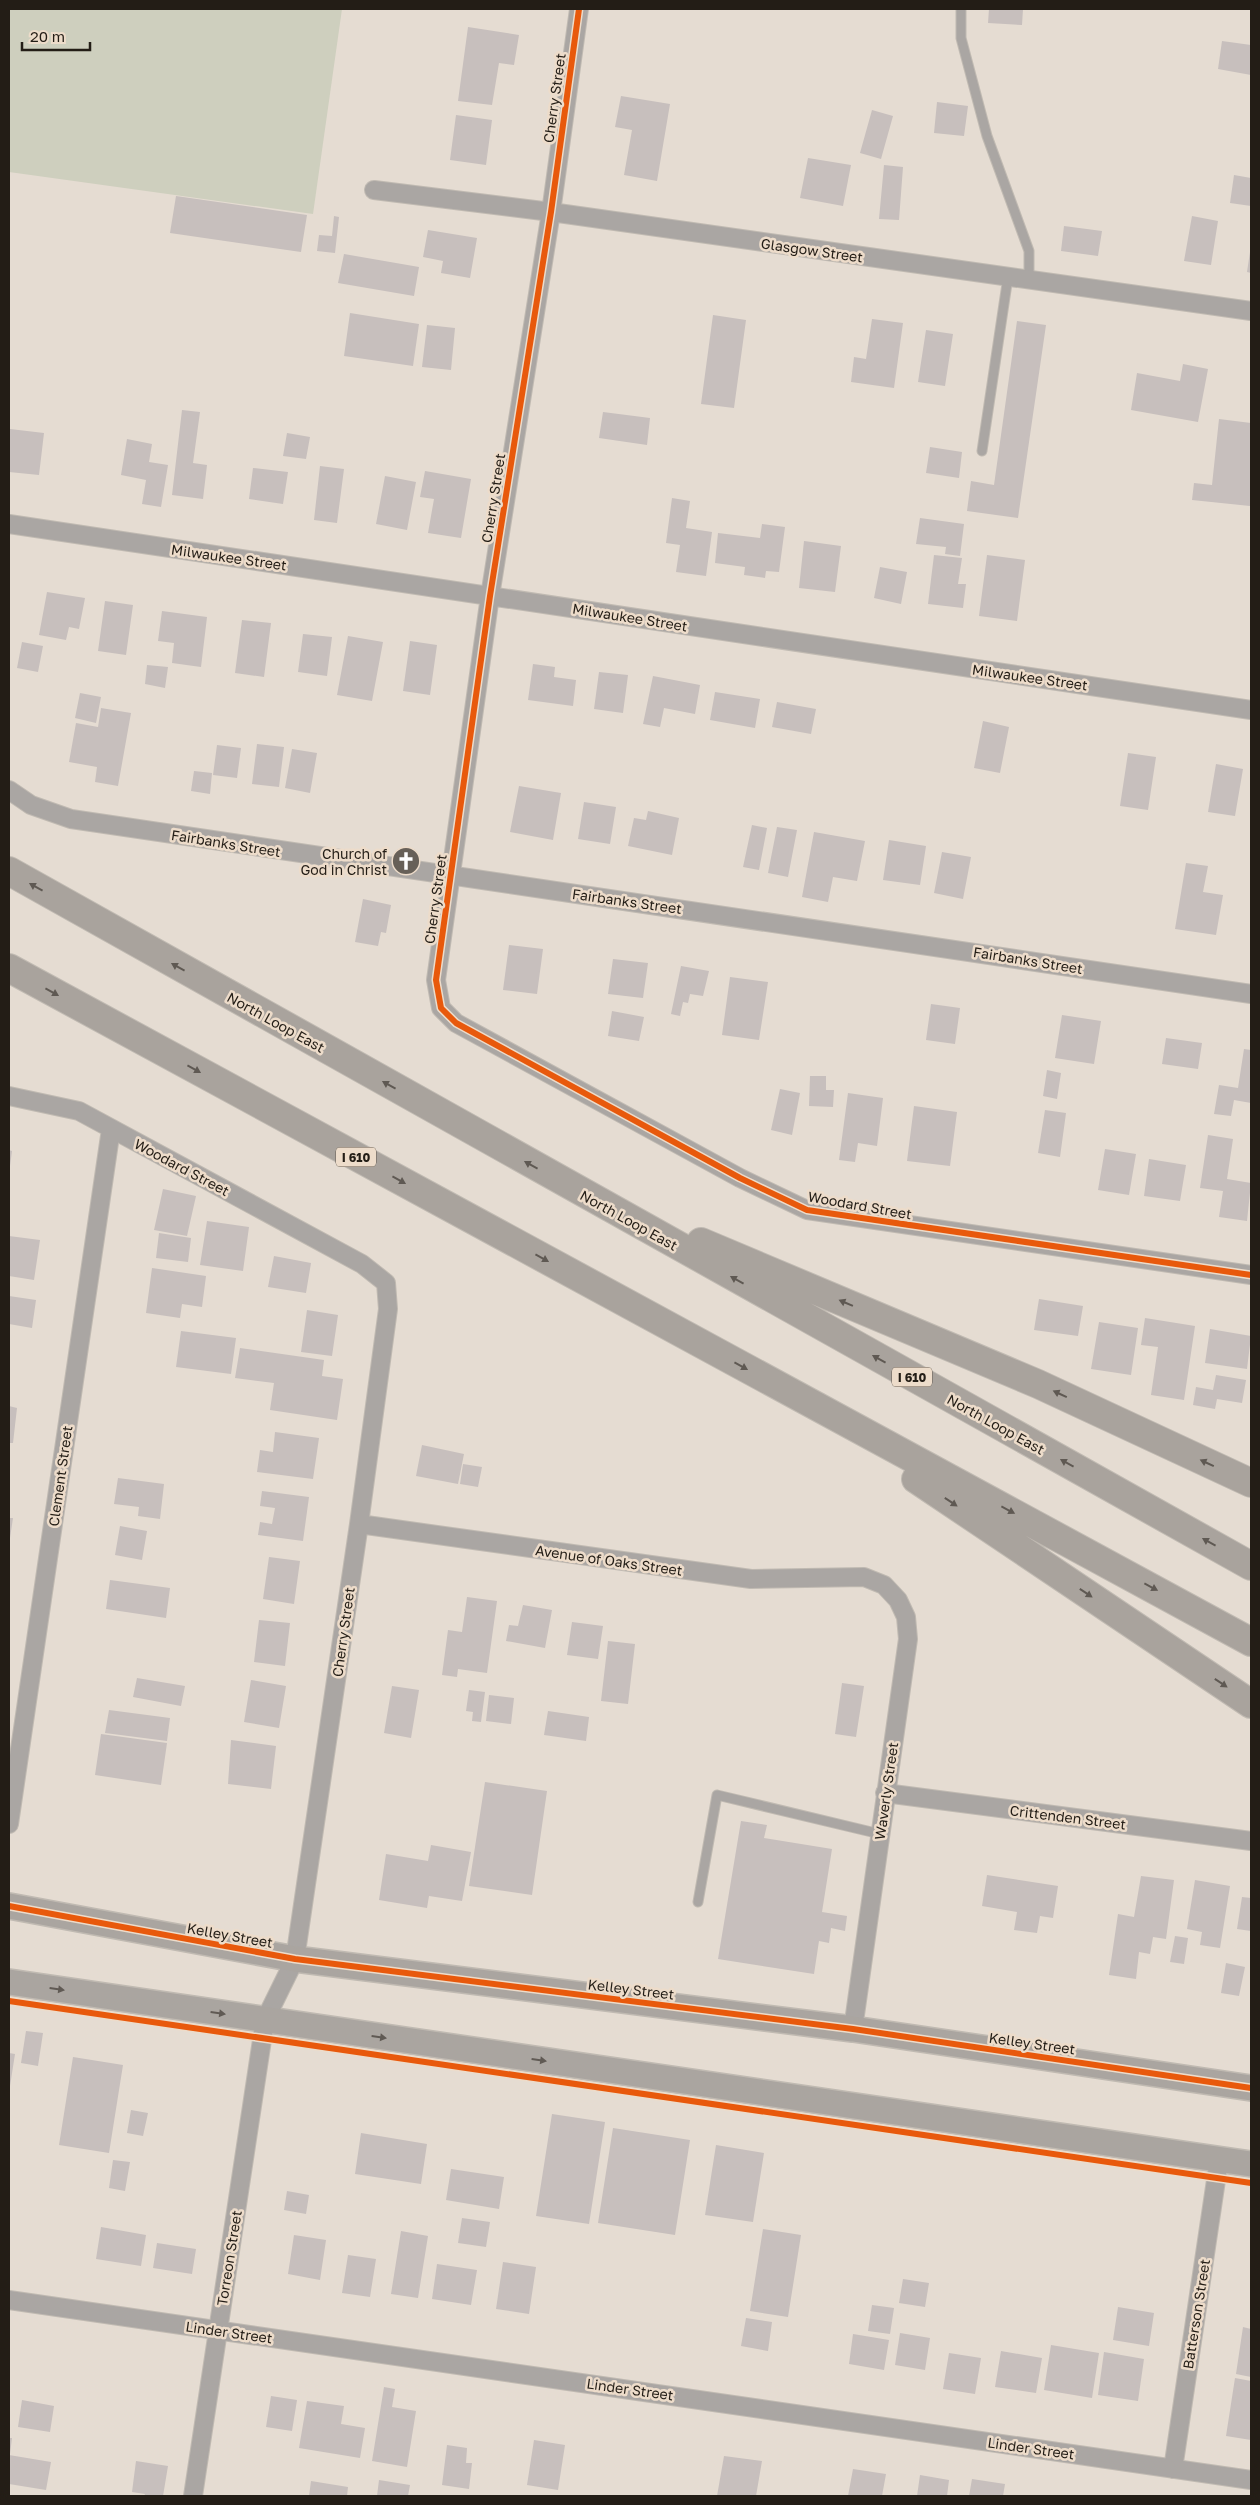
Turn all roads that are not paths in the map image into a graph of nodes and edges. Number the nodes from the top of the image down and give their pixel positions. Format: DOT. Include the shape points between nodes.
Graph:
graph roads {
  1 [pos="578,9"];
  2 [pos="961,9"];
  3 [pos="374,190"];
  4 [pos="551,212"];
  5 [pos="1008,277"];
  6 [pos="1029,280"];
  7 [pos="1251,311"];
  8 [pos="982,452"];
  9 [pos="9,524"];
  10 [pos="490,596"];
  11 [pos="1251,710"];
  12 [pos="9,790"];
  13 [pos="9,871"];
  14 [pos="451,877"];
  15 [pos="9,968"];
  16 [pos="438,991"];
  17 [pos="1251,994"];
  18 [pos="9,1096"];
  19 [pos="111,1129"];
  20 [pos="573,1189"];
  21 [pos="348,1256"];
  22 [pos="1251,1275"];
  23 [pos="780,1388"];
  24 [pos="1251,1483"];
  25 [pos="359,1524"];
  26 [pos="1251,1566"];
  27 [pos="860,1576"];
  28 [pos="1251,1642"];
  29 [pos="1251,1704"];
  30 [pos="885,1793"];
  31 [pos="9,1824"];
  32 [pos="880,1834"];
  33 [pos="1251,1841"];
  34 [pos="698,1902"];
  35 [pos="9,1906"];
  36 [pos="295,1959"];
  37 [pos="9,1982"];
  38 [pos="264,2020"];
  39 [pos="853,2029"];
  40 [pos="1251,2088"];
  41 [pos="1219,2160"];
  42 [pos="1251,2164"];
  43 [pos="9,2300"];
  44 [pos="218,2330"];
  45 [pos="1173,2468"];
  46 [pos="1251,2480"];
  47 [pos="193,2496"];
  1 -- 4 [label="street, Cherry Street"];
  2 -- 6 [label="lane" via="961,38 987,136 1029,251"];
  3 -- 4 [label="street, Glasgow Street"];
  4 -- 5 [label="street, Glasgow Street"];
  4 -- 10 [label="street, Cherry Street"];
  5 -- 6 [label="street, Glasgow Street"];
  5 -- 8 [label="lane"];
  6 -- 7 [label="street, Glasgow Street"];
  9 -- 10 [label="street, Milwaukee Street"];
  10 -- 11 [label="street, Milwaukee Street"];
  10 -- 14 [label="street, Cherry Street"];
  12 -- 14 [label="street, Fairbanks Street" via="31,805 71,820"];
  20 -- 13 [label="highway, North Loop East / I 610, one-way"];
  14 -- 16 [label="street, Cherry Street" via="436,980"];
  14 -- 17 [label="street, Fairbanks Street" via="799,925"];
  15 -- 23 [label="highway, I 610, one-way"];
  16 -- 22 [label="street, Woodard Street" via="441,1008 456,1022 740,1178 807,1210"];
  18 -- 19 [label="street, Woodard Street" via="79,1112"];
  19 -- 21 [label="street, Woodard Street"];
  19 -- 31 [label="street, Clement Street"];
  24 -- 20 [label="highway, one-way" via="1038,1384"];
  26 -- 20 [label="highway, North Loop East / I 610, one-way"];
  21 -- 25 [label="street, Cherry Street" via="386,1283 388,1308"];
  23 -- 28 [label="highway, I 610, one-way"];
  23 -- 29 [label="highway, one-way"];
  25 -- 27 [label="street, Avenue of Oaks Street" via="751,1579"];
  25 -- 36 [label="street, Cherry Street"];
  27 -- 30 [label="street, Waverly Street" via="884,1585 898,1600 906,1617 908,1639"];
  30 -- 32 [label="street, Waverly Street"];
  30 -- 33 [label="street, Crittenden Street"];
  32 -- 34 [label="lane" via="717,1795"];
  32 -- 39 [label="street, Waverly Street"];
  35 -- 36 [label="main road, Kelley Street"];
  36 -- 38 [label="street, Cherry Street"];
  36 -- 39 [label="main road, Kelley Street"];
  37 -- 38 [label="main road, one-way"];
  38 -- 41 [label="main road, one-way"];
  38 -- 44 [label="street, Torreon Street"];
  39 -- 40 [label="main road, Kelley Street"];
  41 -- 42 [label="main road"];
  41 -- 45 [label="street, Batterson Street"];
  43 -- 44 [label="street, Linder Street"];
  44 -- 45 [label="street, Linder Street"];
  44 -- 47 [label="street, Torreon Street"];
  45 -- 46 [label="street, Linder Street"];
}
